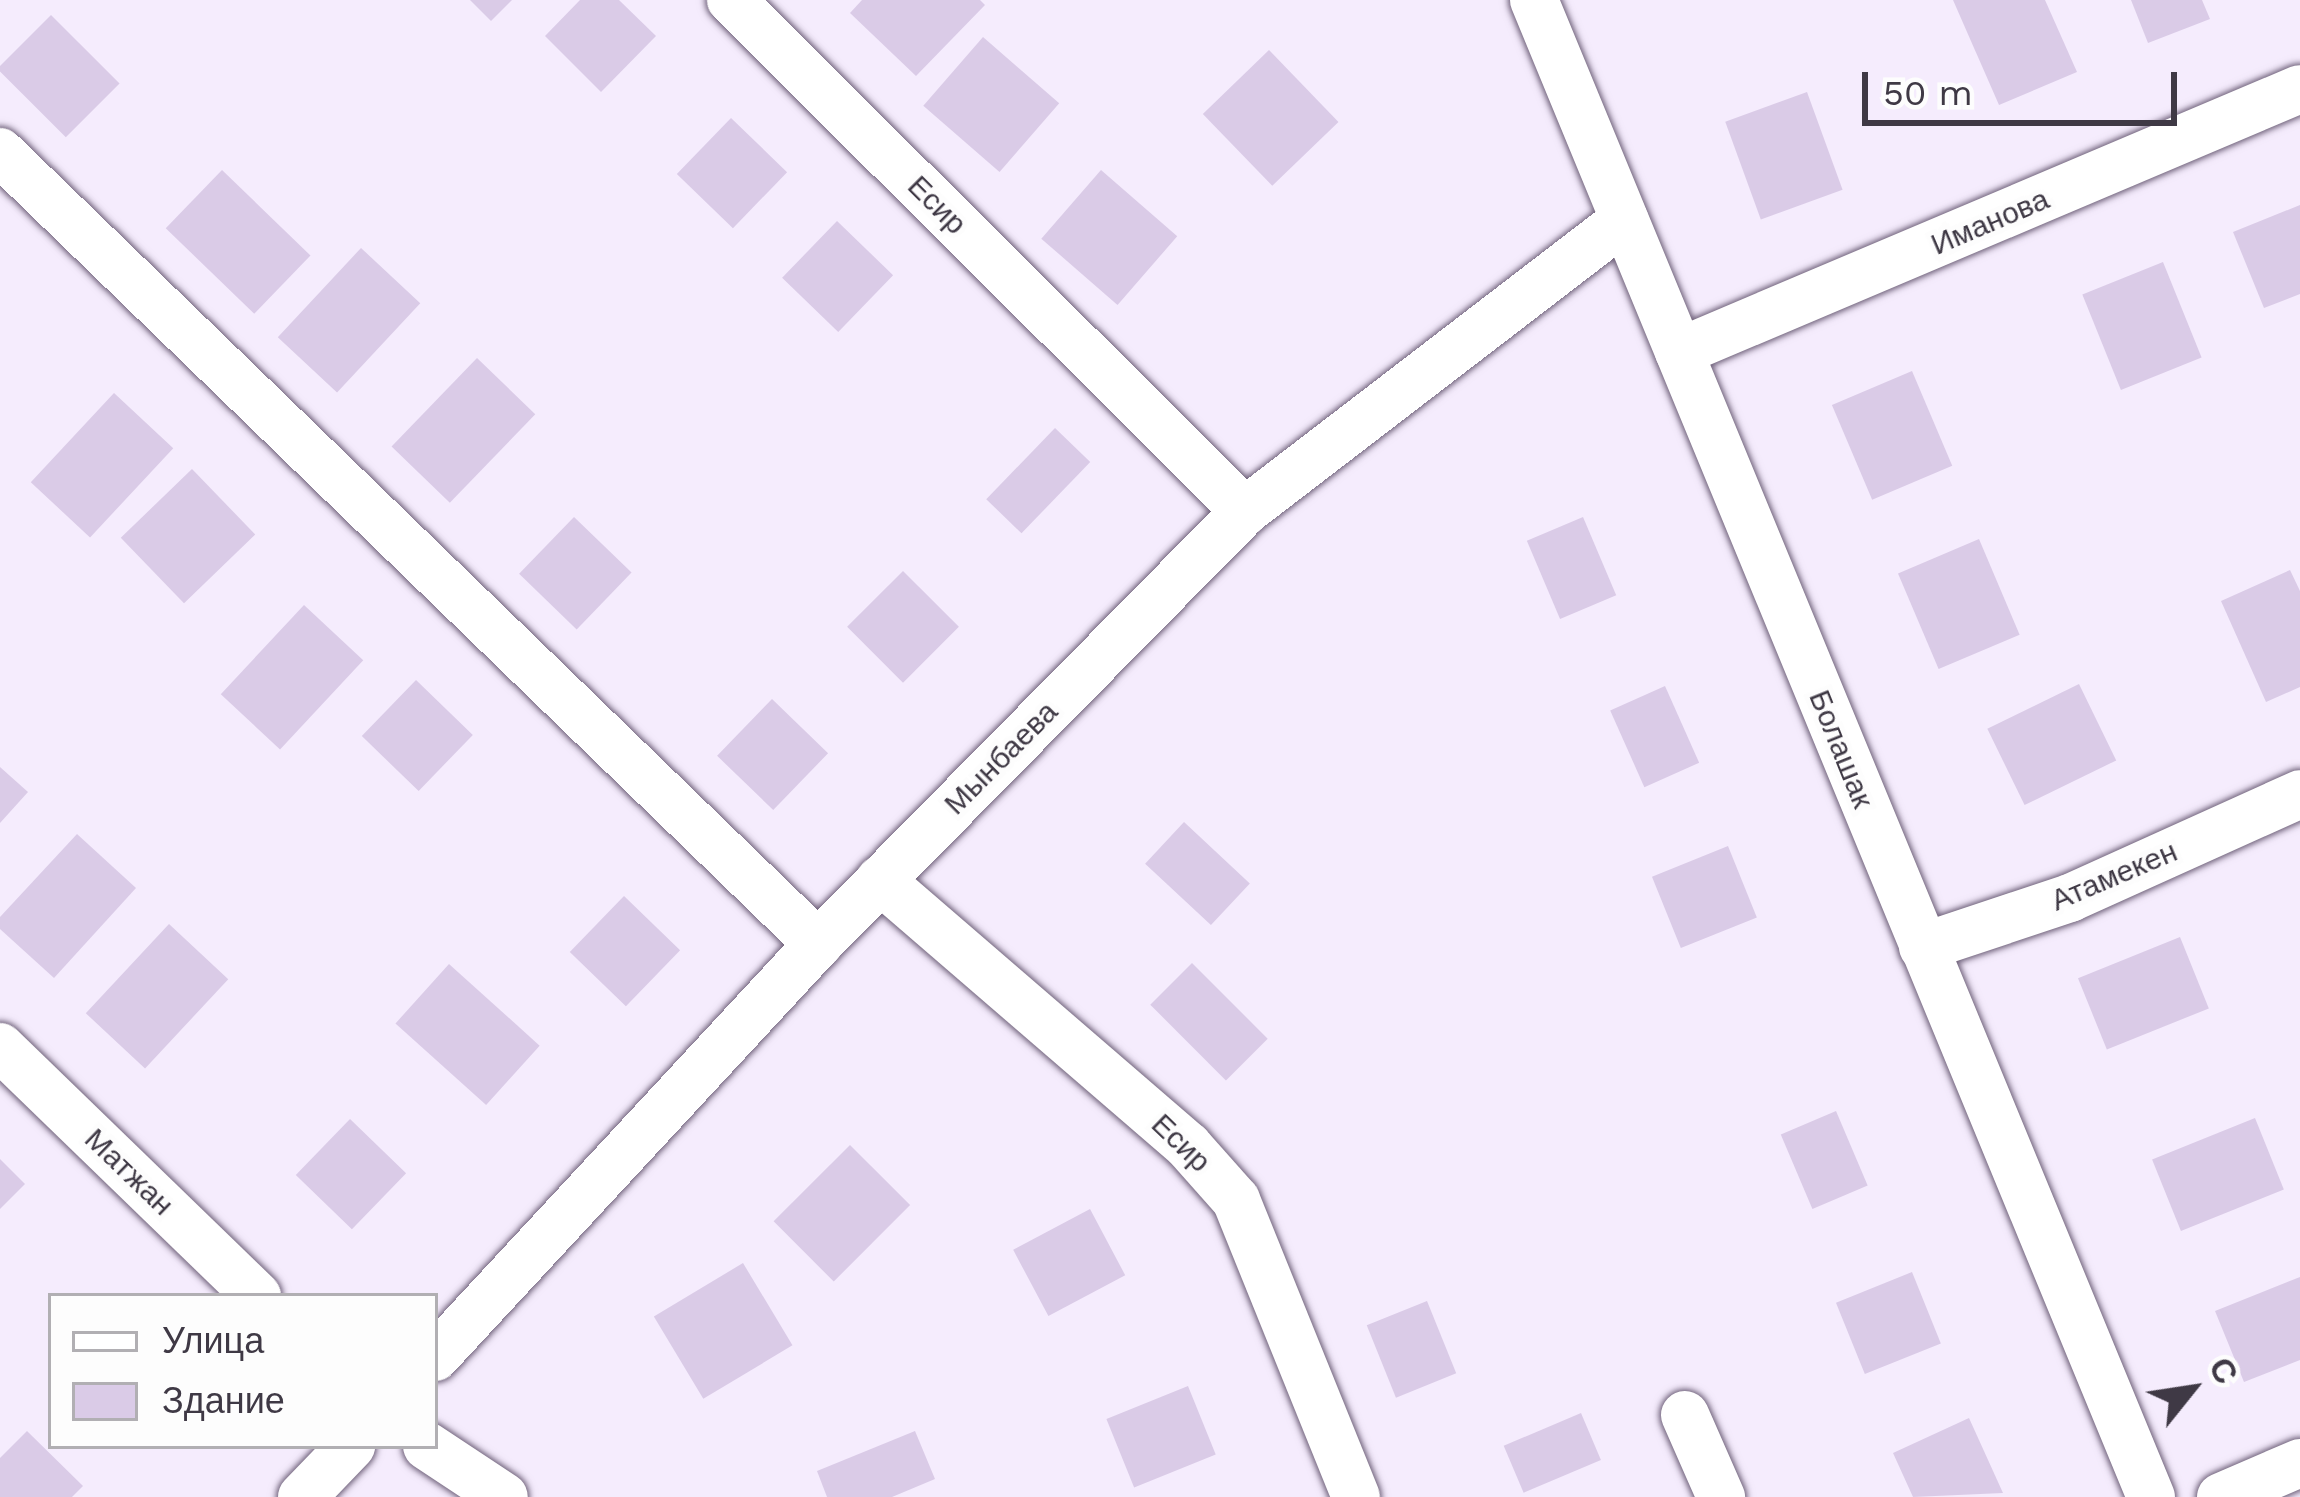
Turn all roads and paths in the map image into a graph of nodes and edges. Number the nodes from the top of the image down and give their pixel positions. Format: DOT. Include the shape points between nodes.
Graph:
graph roads {
  1 [pos="731,0"];
  2 [pos="1534,0"];
  3 [pos="2300,89"];
  4 [pos="0,152"];
  5 [pos="1624,220"];
  6 [pos="1679,352"];
  7 [pos="1245,511"];
  8 [pos="2300,794"];
  9 [pos="880,880"];
  10 [pos="818,944"];
  11 [pos="1923,947"];
  12 [pos="0,1047"];
  13 [pos="254,1293"];
  14 [pos="438,1354"];
  15 [pos="1684,1415"];
  16 [pos="348,1449"];
  17 [pos="432,1449"];
  18 [pos="2300,1463"];
  19 [pos="302,1497"];
  20 [pos="504,1497"];
  21 [pos="1356,1497"];
  22 [pos="1720,1497"];
  23 [pos="2151,1497"];
  24 [pos="2221,1497"];
  1 -- 7 [label="street, Есир"];
  2 -- 5 [label="street, Болашак"];
  3 -- 6 [label="street, Иманова"];
  4 -- 10 [label="street"];
  5 -- 6 [label="street, Болашак"];
  5 -- 7 [label="street, Мынбаева"];
  6 -- 11 [label="street, Болашак"];
  7 -- 9 [label="street, Мынбаева"];
  8 -- 11 [label="street, Атамекен" via="2070,898"];
  9 -- 10 [label="street, Мынбаева"];
  9 -- 21 [label="street, Есир" via="1188,1146 1236,1200"];
  10 -- 14 [label="street, Мынбаева"];
  11 -- 23 [label="street, Болашак"];
  12 -- 13 [label="street, Матжан"];
  15 -- 22 [label="street"];
  16 -- 19 [label="street"];
  17 -- 20 [label="street"];
  18 -- 24 [label="street"];
}
